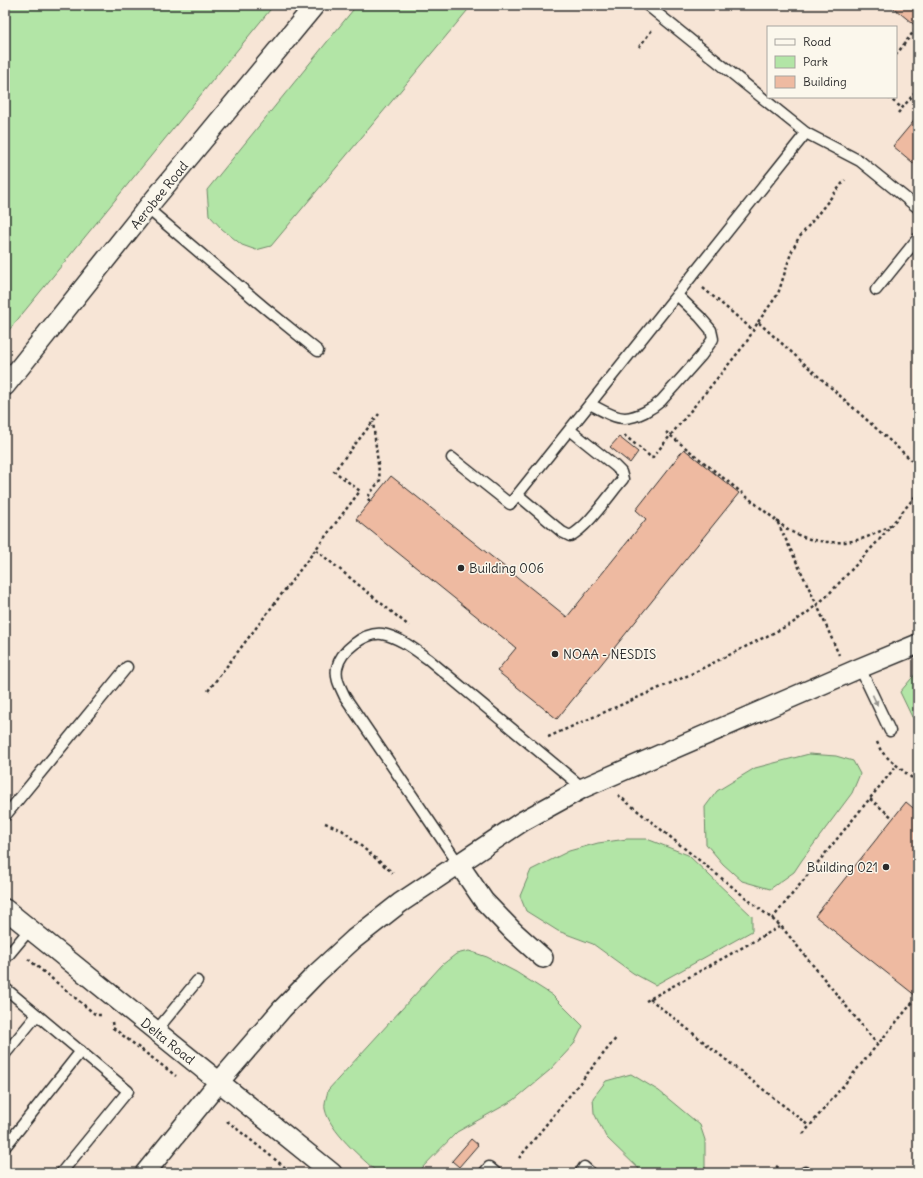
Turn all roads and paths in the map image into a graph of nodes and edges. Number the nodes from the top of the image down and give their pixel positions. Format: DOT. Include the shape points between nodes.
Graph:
graph roads {
  1 [pos="315,5"];
  2 [pos="647,5"];
  3 [pos="657,24"];
  4 [pos="917,27"];
  5 [pos="639,47"];
  6 [pos="897,54"];
  7 [pos="918,89"];
  8 [pos="889,98"];
  9 [pos="902,108"];
  10 [pos="898,113"];
  11 [pos="806,134"];
  12 [pos="845,180"];
  13 [pos="147,208"];
  14 [pos="918,208"];
  15 [pos="918,238"];
  16 [pos="700,285"];
  17 [pos="876,290"];
  18 [pos="678,295"];
  19 [pos="758,322"];
  20 [pos="753,330"];
  21 [pos="318,351"];
  22 [pos="5,386"];
  23 [pos="590,404"];
  24 [pos="380,414"];
  25 [pos="373,422"];
  26 [pos="570,430"];
  27 [pos="666,432"];
  28 [pos="624,435"];
  29 [pos="670,436"];
  30 [pos="452,458"];
  31 [pos="918,466"];
  32 [pos="918,493"];
  33 [pos="518,495"];
  34 [pos="370,501"];
  35 [pos="777,521"];
  36 [pos="894,524"];
  37 [pos="817,605"];
  38 [pos="918,644"];
  39 [pos="840,656"];
  40 [pos="127,667"];
  41 [pos="860,668"];
  42 [pos="208,691"];
  43 [pos="890,732"];
  44 [pos="547,737"];
  45 [pos="876,738"];
  46 [pos="897,765"];
  47 [pos="918,783"];
  48 [pos="583,788"];
  49 [pos="870,799"];
  50 [pos="5,816"];
  51 [pos="893,818"];
  52 [pos="325,823"];
  53 [pos="458,863"];
  54 [pos="393,873"];
  55 [pos="5,909"];
  56 [pos="772,920"];
  57 [pos="781,926"];
  58 [pos="30,929"];
  59 [pos="543,958"];
  60 [pos="5,959"];
  61 [pos="28,959"];
  62 [pos="197,981"];
  63 [pos="5,988"];
  64 [pos="650,999"];
  65 [pos="646,1001"];
  66 [pos="913,1002"];
  67 [pos="37,1015"];
  68 [pos="156,1031"];
  69 [pos="617,1037"];
  70 [pos="81,1051"];
  71 [pos="5,1054"];
  72 [pos="176,1076"];
  73 [pos="219,1082"];
  74 [pos="228,1121"];
  75 [pos="809,1126"];
  76 [pos="803,1134"];
  77 [pos="5,1147"];
  78 [pos="519,1158"];
  79 [pos="776,1166"];
  80 [pos="61,1173"];
  81 [pos="145,1173"];
  82 [pos="292,1173"];
  83 [pos="332,1173"];
  84 [pos="484,1173"];
  85 [pos="496,1173"];
  86 [pos="580,1173"];
  87 [pos="591,1173"];
  88 [pos="785,1173"];
  1 -- 13 [label="street, Aerobee Road"];
  2 -- 11 [label="lane"];
  3 -- 5 [label="path"];
  4 -- 6 [label="path"];
  7 -- 9 [label="path"];
  8 -- 9 [label="path"];
  9 -- 10 [label="path"];
  11 -- 14 [label="lane" via="860,160"];
  11 -- 18 [label="lane"];
  12 -- 19 [label="path" via="798,239 778,294"];
  13 -- 21 [label="lane"];
  13 -- 22 [label="street, Aerobee Road"];
  15 -- 17 [label="lane"];
  16 -- 20 [label="path"];
  18 -- 23 [label="lane"];
  18 -- 23 [label="lane" via="712,330 713,339 701,356 661,401 637,415 619,417"];
  19 -- 20 [label="path"];
  19 -- 31 [label="path"];
  20 -- 29 [label="path" via="746,343"];
  23 -- 26 [label="lane"];
  24 -- 25 [label="path"];
  25 -- 34 [label="path" via="380,480 367,498"];
  25 -- 42 [label="path" via="334,471 360,491"];
  26 -- 33 [label="lane"];
  26 -- 33 [label="lane" via="615,466 623,479 585,525 570,536"];
  27 -- 29 [label="path"];
  28 -- 29 [label="path" via="652,458"];
  29 -- 35 [label="path"];
  30 -- 33 [label="lane" via="510,504"];
  32 -- 36 [label="path"];
  35 -- 36 [label="path" via="790,532 823,542 861,539"];
  35 -- 37 [label="path"];
  36 -- 37 [label="path"];
  37 -- 39 [label="path"];
  37 -- 44 [label="path" via="764,639"];
  38 -- 41 [label="street"];
  40 -- 50 [label="lane"];
  41 -- 43 [label="lane, one-way"];
  41 -- 48 [label="street"];
  45 -- 46 [label="path" via="881,751"];
  46 -- 47 [label="path"];
  46 -- 49 [label="path"];
  48 -- 53 [label="street" via="523,820"];
  48 -- 53 [label="lane" via="414,649 391,636 380,634 365,637 347,649 340,659 337,681 345,697"];
  49 -- 51 [label="path"];
  49 -- 56 [label="path"];
  52 -- 54 [label="path" via="342,830"];
  53 -- 59 [label="street" via="484,901"];
  53 -- 73 [label="street" via="400,903 349,944 282,1009"];
  55 -- 58 [label="street, Delta Road"];
  57 -- 64 [label="path"];
  58 -- 60 [label="lane"];
  58 -- 68 [label="street, Delta Road"];
  61 -- 72 [label="path" via="96,1015 107,1018 113,1028"];
  62 -- 68 [label="lane"];
  63 -- 67 [label="lane"];
  64 -- 65 [label="path"];
  64 -- 75 [label="path"];
  66 -- 75 [label="path"];
  67 -- 70 [label="lane"];
  67 -- 71 [label="lane"];
  68 -- 73 [label="street, Delta Road"];
  69 -- 78 [label="path"];
  70 -- 77 [label="lane"];
  70 -- 80 [label="lane" via="128,1091"];
  73 -- 81 [label="street"];
  73 -- 83 [label="street, Delta Road"];
  74 -- 82 [label="path"];
  75 -- 76 [label="path"];
  79 -- 88 [label="path"];
  84 -- 85 [label="lane" via="489,1167"];
  86 -- 87 [label="lane" via="584,1167"];
}
